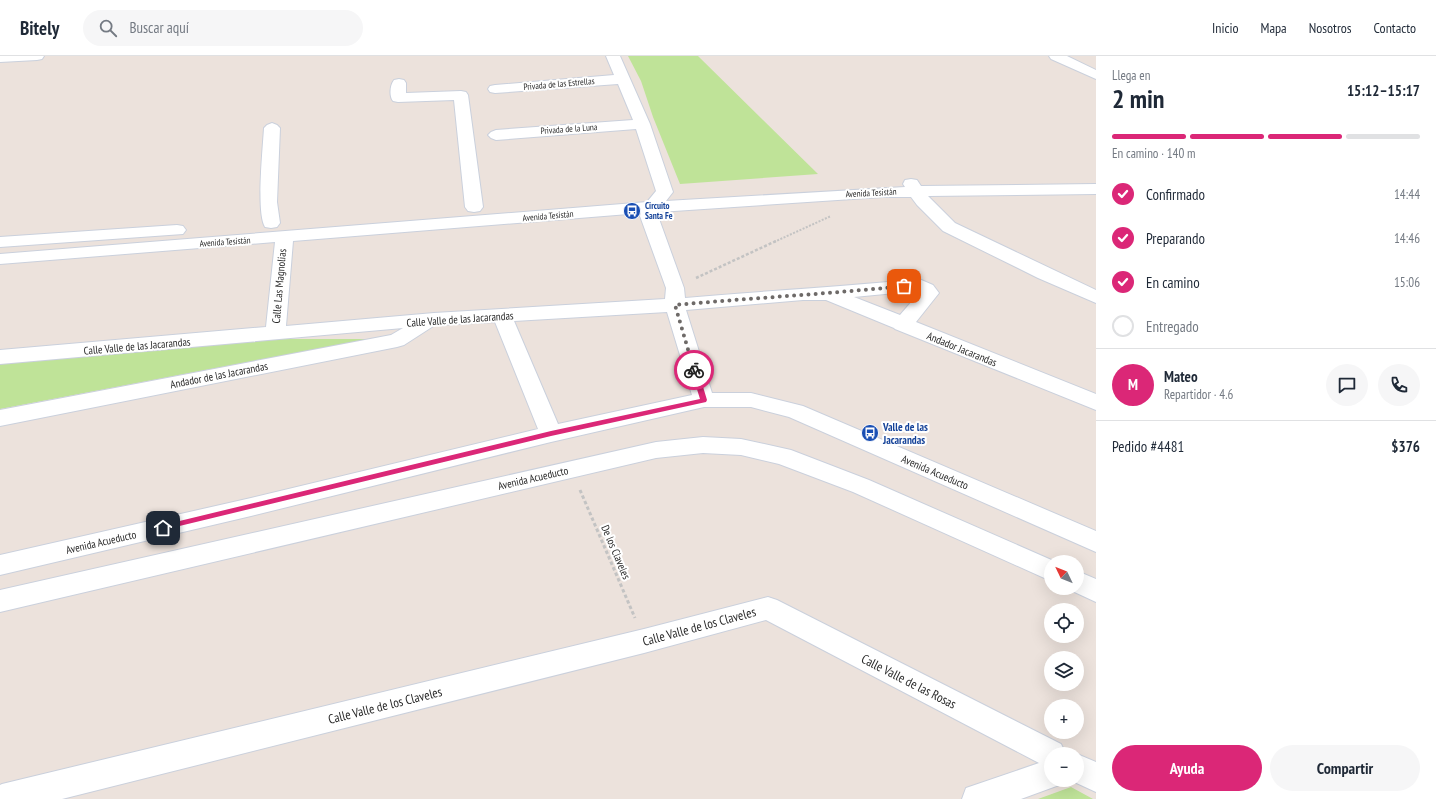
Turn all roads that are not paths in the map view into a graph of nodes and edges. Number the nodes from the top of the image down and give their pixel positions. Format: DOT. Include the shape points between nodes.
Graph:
graph roads {
  1 [pos="37,56"];
  2 [pos="613,56"];
  3 [pos="1056,56"];
  4 [pos="0,58"];
  5 [pos="1096,75"];
  6 [pos="623,78"];
  7 [pos="399,83"];
  8 [pos="495,89"];
  9 [pos="642,124"];
  10 [pos="272,128"];
  11 [pos="496,134"];
  12 [pos="1096,177"];
  13 [pos="912,184"];
  14 [pos="1096,188"];
  15 [pos="665,192"];
  16 [pos="474,207"];
  17 [pos="652,207"];
  18 [pos="271,223"];
  19 [pos="284,237"];
  20 [pos="0,242"];
  21 [pos="0,259"];
  22 [pos="828,294"];
  23 [pos="675,296"];
  24 [pos="1096,296"];
  25 [pos="502,316"];
  26 [pos="434,319"];
  27 [pos="902,324"];
  28 [pos="275,334"];
  29 [pos="0,357"];
  30 [pos="704,400"];
  31 [pos="1096,402"];
  32 [pos="0,418"];
  33 [pos="551,434"];
  34 [pos="1096,542"];
  35 [pos="0,565"];
  36 [pos="1044,568"];
  37 [pos="1084,585"];
  38 [pos="1096,591"];
  39 [pos="0,601"];
  40 [pos="768,608"];
  41 [pos="1044,750"];
  42 [pos="1084,771"];
  43 [pos="1044,776"];
  44 [pos="1096,777"];
  45 [pos="52,793"];
  46 [pos="2,799"];
  47 [pos="977,799"];
  1 -- 4 [label="street"];
  2 -- 6 [label="street"];
  3 -- 5 [label="street"];
  6 -- 8 [label="street, Privada de las Estrellas"];
  6 -- 9 [label="street"];
  7 -- 16 [label="street" via="398,98 460,95"];
  9 -- 11 [label="street, Privada de la Luna"];
  9 -- 15 [label="street"];
  10 -- 18 [label="street" via="269,202"];
  12 -- 13 [label="street, Avenida Tesistán"];
  13 -- 14 [label="street, Avenida Tesistán"];
  13 -- 15 [label="street, Avenida Tesistán" via="852,179"];
  13 -- 17 [label="street, Avenida Tesistán"];
  13 -- 24 [label="street" via="949,227"];
  15 -- 16 [label="street, Avenida Tesistán"];
  15 -- 17 [label="street"];
  16 -- 18 [label="street, Avenida Tesistán"];
  17 -- 19 [label="street, Avenida Tesistán"];
  17 -- 23 [label="street" via="649,216"];
  18 -- 20 [label="street, Avenida Tesistán"];
  19 -- 21 [label="street, Avenida Tesistán"];
  19 -- 28 [label="street, Calle Las Magnolias"];
  22 -- 23 [label="street, Calle Valle de las Jacarandas"];
  22 -- 27 [label="street, Andador Jacarandas"];
  22 -- 27 [label="street, Calle Valle de las Jacarandas" via="919,285 930,294"];
  23 -- 25 [label="street, Calle Valle de las Jacarandas"];
  23 -- 30 [label="street"];
  25 -- 26 [label="street, Calle Valle de las Jacarandas"];
  25 -- 33 [label="street"];
  26 -- 28 [label="street, Calle Valle de las Jacarandas"];
  26 -- 32 [label="street, Andador de las Jacarandas" via="397,340"];
  27 -- 31 [label="street, Andador Jacarandas"];
  28 -- 29 [label="street, Calle Valle de las Jacarandas"];
  30 -- 33 [label="street, Avenida Acueducto"];
  30 -- 34 [label="street, Avenida Acueducto" via="751,400 795,411"];
  33 -- 35 [label="street, Avenida Acueducto"];
  36 -- 39 [label="street, Avenida Acueducto" via="861,486 784,456 741,447 703,444 656,450"];
  37 -- 38 [label="street"];
  40 -- 41 [label="street, Calle Valle de las Rosas"];
  40 -- 45 [label="street, Calle Valle de los Claveles"];
  42 -- 44 [label="street"];
  43 -- 47 [label="street"];
  45 -- 46 [label="street, Calle Valle de los Claveles"];
}
